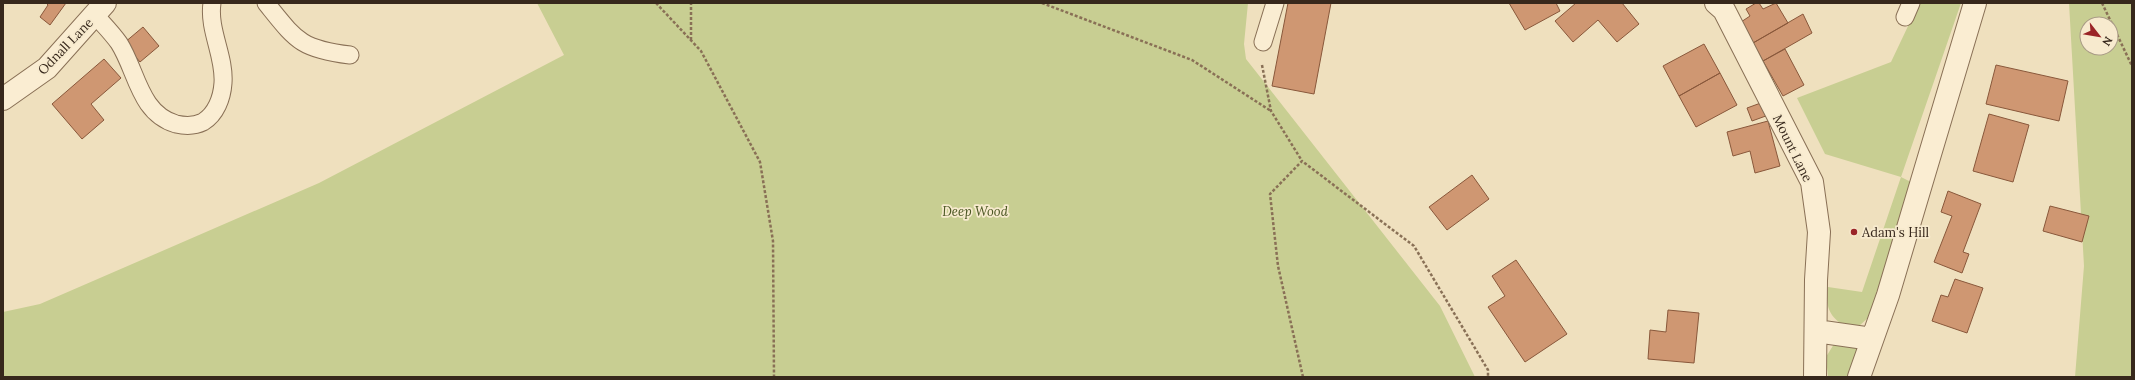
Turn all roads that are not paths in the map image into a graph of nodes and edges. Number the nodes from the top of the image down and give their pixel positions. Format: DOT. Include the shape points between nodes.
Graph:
graph roads {
  1 [pos="212,3"];
  2 [pos="266,3"];
  3 [pos="1276,3"];
  4 [pos="1716,3"];
  5 [pos="1974,3"];
  6 [pos="100,9"];
  7 [pos="1263,42"];
  8 [pos="350,55"];
  9 [pos="3,99"];
  10 [pos="1816,331"];
  11 [pos="1872,339"];
  12 [pos="1815,377"];
  13 [pos="1859,377"];
  1 -- 6 [label="lane" via="210,14 221,59 221,99 216,110 207,119 199,124 183,126 159,115 147,103"];
  2 -- 8 [label="lane" via="290,33 310,47 322,52"];
  3 -- 7 [label="lane"];
  4 -- 10 [label="street, Mount Lane" via="1724,10 1812,182 1819,232"];
  5 -- 11 [label="street" via="1888,295"];
  6 -- 9 [label="street, Odnall Lane" via="47,68"];
  10 -- 11 [label="street"];
  10 -- 12 [label="street, Mount Lane"];
  11 -- 13 [label="street"];
}
